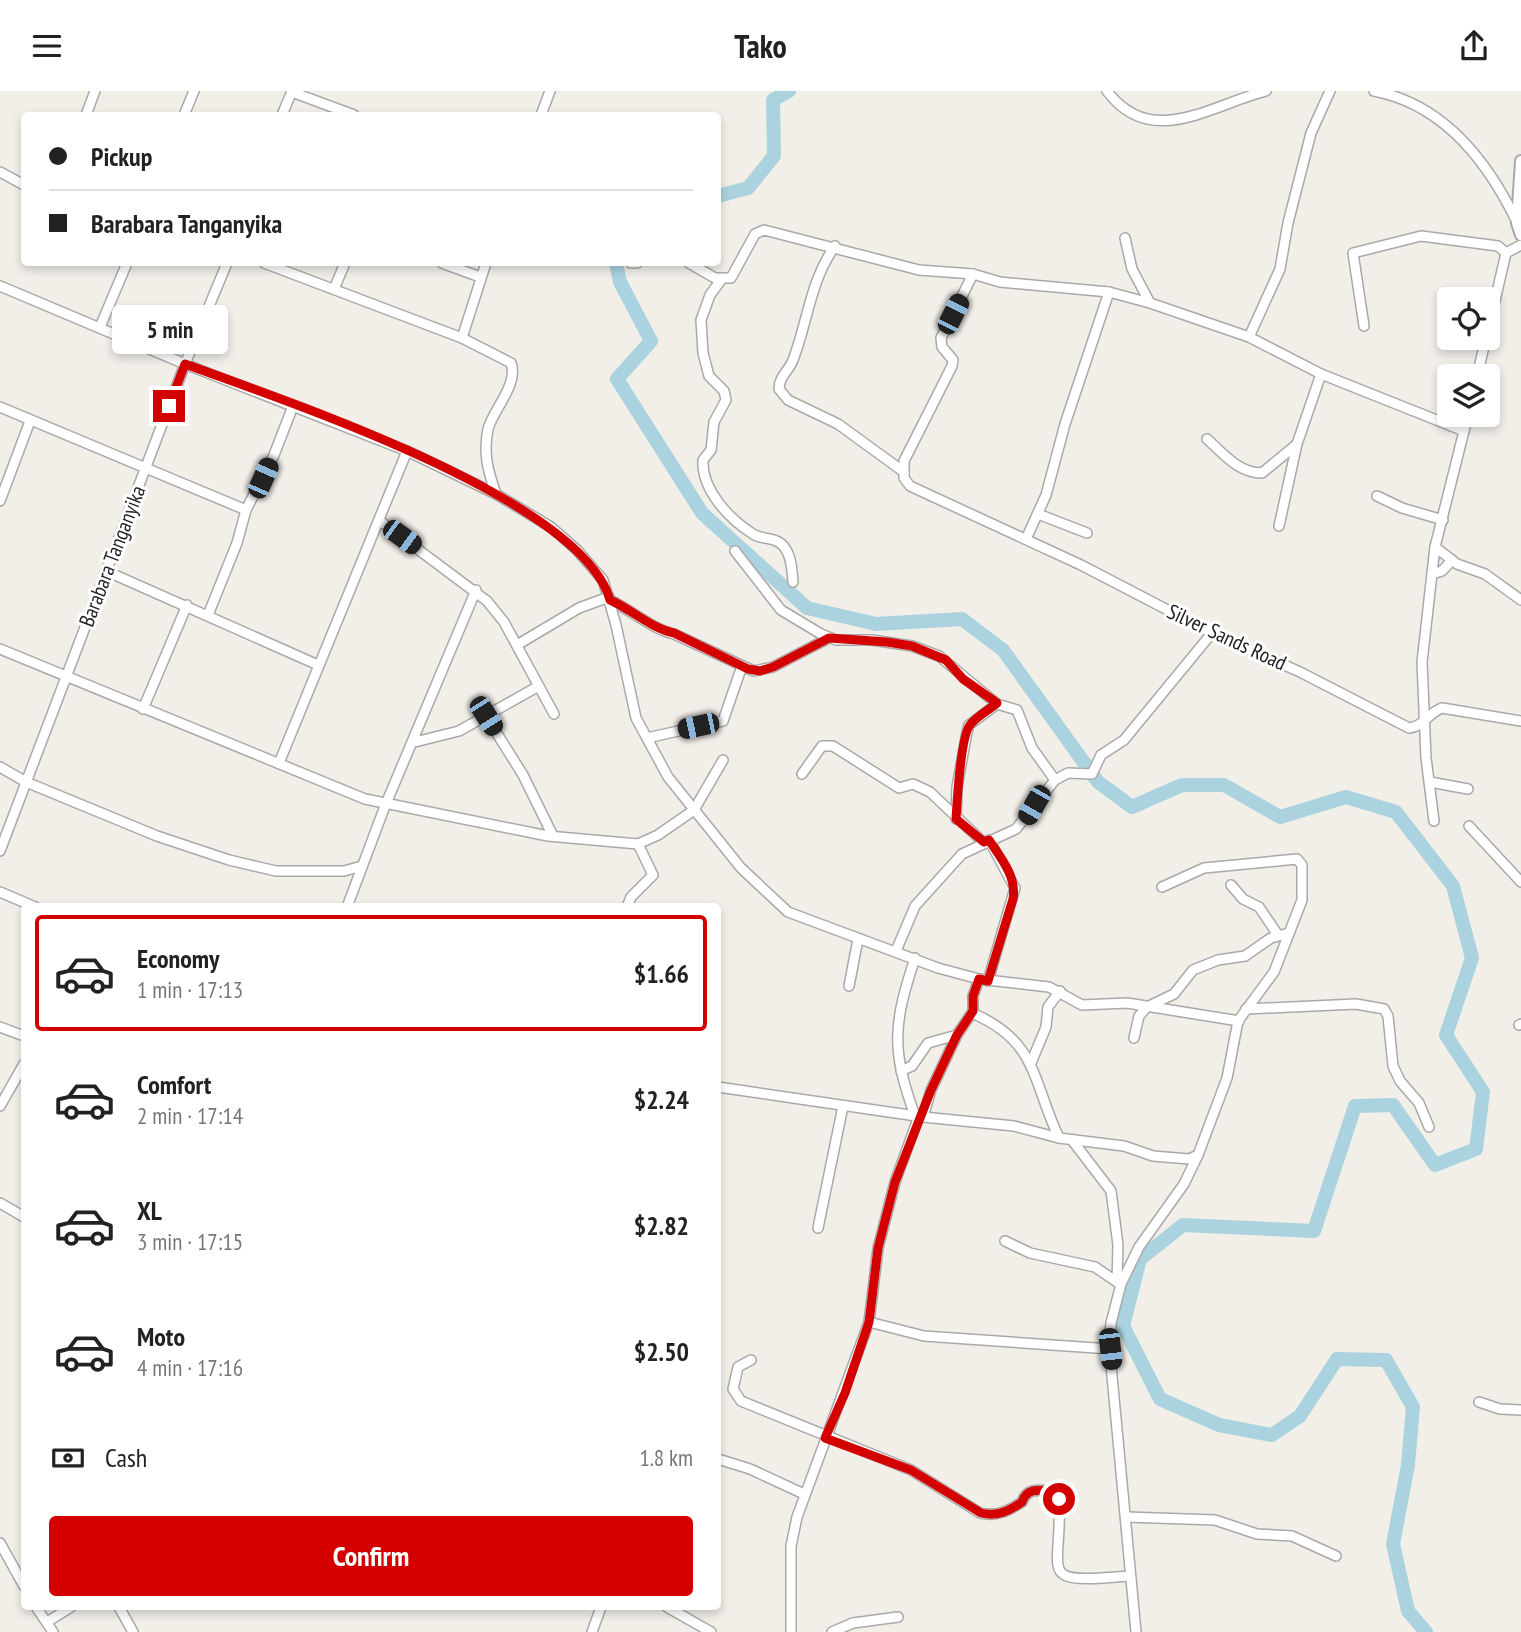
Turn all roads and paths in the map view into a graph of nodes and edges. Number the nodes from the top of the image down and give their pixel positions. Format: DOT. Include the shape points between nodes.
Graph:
graph roads {
  1 [pos="95,91"];
  2 [pos="194,91"];
  3 [pos="292,91"];
  4 [pos="550,91"];
  5 [pos="1107,91"];
  6 [pos="1266,91"];
  7 [pos="1330,91"];
  8 [pos="1374,91"];
  9 [pos="87,112"];
  10 [pos="185,112"];
  11 [pos="283,112"];
  12 [pos="346,112"];
  13 [pos="542,112"];
  14 [pos="1521,162"];
  15 [pos="0,172"];
  16 [pos="21,183"];
  17 [pos="1517,223"];
  18 [pos="1521,235"];
  19 [pos="1125,238"];
  20 [pos="1521,245"];
  21 [pos="835,246"];
  22 [pos="1506,253"];
  23 [pos="126,266"];
  24 [pos="226,266"];
  25 [pos="272,266"];
  26 [pos="344,266"];
  27 [pos="450,266"];
  28 [pos="485,266"];
  29 [pos="695,266"];
  30 [pos="973,274"];
  31 [pos="481,278"];
  32 [pos="721,280"];
  33 [pos="0,286"];
  34 [pos="1498,287"];
  35 [pos="334,289"];
  36 [pos="1109,292"];
  37 [pos="1150,303"];
  38 [pos="1364,326"];
  39 [pos="100,327"];
  40 [pos="1249,337"];
  41 [pos="462,338"];
  42 [pos="185,364"];
  43 [pos="1321,374"];
  44 [pos="293,406"];
  45 [pos="0,407"];
  46 [pos="30,421"];
  47 [pos="1465,427"];
  48 [pos="1464,432"];
  49 [pos="1207,439"];
  50 [pos="1297,444"];
  51 [pos="407,451"];
  52 [pos="145,470"];
  53 [pos="904,475"];
  54 [pos="496,494"];
  55 [pos="1377,496"];
  56 [pos="0,501"];
  57 [pos="246,510"];
  58 [pos="1038,514"];
  59 [pos="1443,520"];
  60 [pos="380,521"];
  61 [pos="1279,526"];
  62 [pos="1087,533"];
  63 [pos="1026,538"];
  64 [pos="1435,547"];
  65 [pos="735,551"];
  66 [pos="1451,560"];
  67 [pos="106,571"];
  68 [pos="1432,574"];
  69 [pos="793,582"];
  70 [pos="476,590"];
  71 [pos="609,598"];
  72 [pos="1521,600"];
  73 [pos="187,604"];
  74 [pos="208,615"];
  75 [pos="1212,633"];
  76 [pos="829,638"];
  77 [pos="517,645"];
  78 [pos="0,649"];
  79 [pos="318,665"];
  80 [pos="742,666"];
  81 [pos="67,676"];
  82 [pos="537,688"];
  83 [pos="997,703"];
  84 [pos="143,709"];
  85 [pos="554,714"];
  86 [pos="486,716"];
  87 [pos="1427,719"];
  88 [pos="1521,721"];
  89 [pos="648,738"];
  90 [pos="415,741"];
  91 [pos="723,761"];
  92 [pos="279,762"];
  93 [pos="0,767"];
  94 [pos="802,773"];
  95 [pos="1055,779"];
  96 [pos="26,782"];
  97 [pos="1430,782"];
  98 [pos="1468,789"];
  99 [pos="386,806"];
  100 [pos="694,810"];
  101 [pos="956,819"];
  102 [pos="1434,821"];
  103 [pos="1469,826"];
  104 [pos="553,836"];
  105 [pos="986,841"];
  106 [pos="638,843"];
  107 [pos="0,851"];
  108 [pos="362,866"];
  109 [pos="1520,879"];
  110 [pos="1231,885"];
  111 [pos="1162,887"];
  112 [pos="0,892"];
  113 [pos="26,903"];
  114 [pos="348,903"];
  115 [pos="629,903"];
  116 [pos="1289,933"];
  117 [pos="1278,935"];
  118 [pos="858,939"];
  119 [pos="896,951"];
  120 [pos="915,958"];
  121 [pos="983,980"];
  122 [pos="849,986"];
  123 [pos="1060,991"];
  124 [pos="1145,1008"];
  125 [pos="1246,1009"];
  126 [pos="972,1013"];
  127 [pos="1239,1021"];
  128 [pos="0,1027"];
  129 [pos="21,1035"];
  130 [pos="957,1035"];
  131 [pos="1133,1038"];
  132 [pos="1031,1063"];
  133 [pos="21,1069"];
  134 [pos="901,1071"];
  135 [pos="721,1087"];
  136 [pos="0,1106"];
  137 [pos="843,1106"];
  138 [pos="919,1116"];
  139 [pos="1429,1127"];
  140 [pos="1059,1138"];
  141 [pos="1072,1140"];
  142 [pos="1198,1155"];
  143 [pos="0,1203"];
  144 [pos="21,1215"];
  145 [pos="818,1228"];
  146 [pos="1005,1241"];
  147 [pos="1119,1283"];
  148 [pos="869,1322"];
  149 [pos="1110,1349"];
  150 [pos="751,1360"];
  151 [pos="1479,1402"];
  152 [pos="1521,1410"];
  153 [pos="825,1438"];
  154 [pos="721,1460"];
  155 [pos="804,1493"];
  156 [pos="1126,1517"];
  157 [pos="0,1543"];
  158 [pos="1336,1556"];
  159 [pos="1130,1576"];
  160 [pos="21,1581"];
  161 [pos="38,1610"];
  162 [pos="66,1610"];
  163 [pos="121,1610"];
  164 [pos="600,1610"];
  165 [pos="672,1610"];
  166 [pos="898,1617"];
  167 [pos="47,1622"];
  168 [pos="53,1632"];
  169 [pos="133,1632"];
  170 [pos="592,1632"];
  171 [pos="711,1632"];
  172 [pos="791,1632"];
  173 [pos="832,1632"];
  174 [pos="1136,1632"];
  1 -- 9 [label="street"];
  2 -- 10 [label="street"];
  3 -- 11 [label="street"];
  3 -- 12 [label="street"];
  4 -- 13 [label="street"];
  5 -- 6 [label="street" via="1116,103 1149,122 1170,122"];
  7 -- 40 [label="street" via="1311,133 1280,269"];
  8 -- 17 [label="street" via="1429,114 1462,137 1499,186"];
  14 -- 17 [label="street"];
  15 -- 16 [label="street"];
  17 -- 18 [label="street"];
  19 -- 37 [label="street" via="1132,269"];
  20 -- 22 [label="street"];
  21 -- 30 [label="street" via="919,269"];
  21 -- 32 [label="street" via="758,231 731,278"];
  21 -- 53 [label="street, Silver Sands Road" via="817,277 794,357 780,378 779,389 788,400 838,424"];
  22 -- 34 [label="street"];
  22 -- 38 [label="street" via="1498,246 1421,236 1353,253"];
  23 -- 39 [label="street"];
  24 -- 42 [label="street, Barabara Tanganyika"];
  25 -- 35 [label="street"];
  26 -- 35 [label="street"];
  27 -- 31 [label="street"];
  28 -- 31 [label="street"];
  29 -- 32 [label="street"];
  30 -- 36 [label="street" via="1000,282"];
  30 -- 53 [label="street" via="941,338 952,366 904,461"];
  31 -- 41 [label="street"];
  32 -- 69 [label="street" via="701,320 709,376 724,391 726,400 714,422 711,450 703,460 704,479 712,494 754,535 780,544 792,562"];
  33 -- 39 [label="street"];
  35 -- 41 [label="street"];
  36 -- 37 [label="street"];
  36 -- 58 [label="street"];
  37 -- 40 [label="street"];
  39 -- 42 [label="street"];
  40 -- 43 [label="street"];
  41 -- 54 [label="street" via="505,358 513,367 486,439 485,463"];
  42 -- 44 [label="street"];
  42 -- 52 [label="street, Barabara Tanganyika"];
  43 -- 48 [label="street"];
  43 -- 50 [label="street"];
  44 -- 51 [label="street"];
  44 -- 57 [label="street"];
  45 -- 46 [label="street"];
  46 -- 52 [label="street"];
  46 -- 56 [label="street"];
  47 -- 48 [label="street"];
  48 -- 59 [label="street"];
  49 -- 50 [label="street" via="1239,467 1255,473 1262,473"];
  50 -- 61 [label="street"];
  51 -- 54 [label="street"];
  51 -- 60 [label="street"];
  52 -- 57 [label="street"];
  52 -- 67 [label="street, Barabara Tanganyika"];
  53 -- 63 [label="street, Silver Sands Road" via="910,486"];
  54 -- 71 [label="street" via="551,527 577,550 603,580"];
  55 -- 59 [label="street"];
  57 -- 74 [label="street"];
  58 -- 62 [label="street"];
  58 -- 63 [label="street"];
  59 -- 64 [label="street"];
  60 -- 70 [label="street"];
  60 -- 79 [label="street"];
  63 -- 75 [label="street, Silver Sands Road"];
  64 -- 66 [label="street"];
  64 -- 68 [label="street"];
  65 -- 76 [label="street" via="781,610"];
  66 -- 68 [label="street" via="1442,571"];
  66 -- 72 [label="street" via="1485,574"];
  67 -- 73 [label="street"];
  67 -- 81 [label="street, Barabara Tanganyika"];
  68 -- 87 [label="street" via="1422,661"];
  70 -- 77 [label="street"];
  70 -- 90 [label="street"];
  71 -- 77 [label="street" via="579,608"];
  71 -- 80 [label="street" via="663,632"];
  71 -- 89 [label="street" via="636,717"];
  73 -- 74 [label="street"];
  73 -- 84 [label="street"];
  74 -- 79 [label="street"];
  75 -- 87 [label="street, Silver Sands Road" via="1409,728"];
  75 -- 95 [label="street" via="1124,740 1101,755 1092,774 1068,773"];
  76 -- 80 [label="street" via="765,670"];
  76 -- 83 [label="street" via="912,646 939,656"];
  77 -- 82 [label="street"];
  78 -- 81 [label="street"];
  79 -- 92 [label="street"];
  80 -- 89 [label="street" via="723,721"];
  81 -- 84 [label="street"];
  81 -- 96 [label="street, Barabara Tanganyika"];
  82 -- 85 [label="street"];
  82 -- 86 [label="street"];
  83 -- 95 [label="street" via="1017,710 1032,748"];
  83 -- 101 [label="street" via="967,732"];
  84 -- 92 [label="street"];
  86 -- 90 [label="street" via="448,735"];
  86 -- 104 [label="street" via="523,775"];
  87 -- 88 [label="street, Silver Sands Road" via="1441,708"];
  87 -- 97 [label="street"];
  89 -- 100 [label="street" via="668,777"];
  90 -- 99 [label="street"];
  91 -- 100 [label="street"];
  92 -- 99 [label="street"];
  93 -- 96 [label="street"];
  94 -- 101 [label="street" via="822,746 831,745 899,788 919,785"];
  95 -- 105 [label="street" via="1016,829"];
  96 -- 107 [label="street, Barabara Tanganyika"];
  96 -- 108 [label="street" via="157,836 256,867 329,872"];
  97 -- 98 [label="street"];
  97 -- 102 [label="street"];
  99 -- 104 [label="street"];
  99 -- 108 [label="street"];
  100 -- 106 [label="street"];
  100 -- 118 [label="street" via="779,906"];
  101 -- 105 [label="street"];
  103 -- 109 [label="street"];
  104 -- 106 [label="street"];
  105 -- 119 [label="street" via="962,854 931,885 915,906"];
  105 -- 121 [label="street" via="1015,888"];
  106 -- 115 [label="street" via="653,875"];
  108 -- 114 [label="street"];
  110 -- 117 [label="street" via="1258,907"];
  111 -- 116 [label="street" via="1204,868 1300,860 1302,900"];
  112 -- 113 [label="street"];
  116 -- 117 [label="street"];
  116 -- 125 [label="street" via="1274,972"];
  117 -- 124 [label="street" via="1250,955 1193,969 1174,994"];
  118 -- 119 [label="street"];
  118 -- 122 [label="street"];
  119 -- 120 [label="street"];
  120 -- 121 [label="street"];
  120 -- 134 [label="street" via="896,1035"];
  121 -- 123 [label="street"];
  121 -- 126 [label="street"];
  123 -- 124 [label="street" via="1082,1005 1128,1003"];
  123 -- 132 [label="street" via="1048,1007 1046,1027"];
  124 -- 127 [label="street"];
  124 -- 131 [label="street"];
  125 -- 127 [label="street"];
  125 -- 139 [label="street" via="1356,1004 1384,1009 1393,1066 1419,1103"];
  126 -- 130 [label="street"];
  126 -- 132 [label="street" via="1009,1033"];
  127 -- 142 [label="street" via="1227,1078"];
  128 -- 129 [label="street"];
  130 -- 134 [label="street" via="928,1043 912,1066"];
  130 -- 138 [label="street"];
  132 -- 140 [label="street"];
  133 -- 136 [label="street"];
  134 -- 138 [label="street"];
  135 -- 137 [label="street"];
  137 -- 138 [label="street"];
  137 -- 145 [label="street"];
  138 -- 140 [label="street" via="1014,1126"];
  138 -- 148 [label="street" via="878,1248"];
  140 -- 141 [label="street"];
  141 -- 142 [label="street" via="1124,1146 1153,1156 1189,1159"];
  141 -- 147 [label="street" via="1111,1191"];
  142 -- 147 [label="street"];
  143 -- 144 [label="street"];
  146 -- 147 [label="street" via="1030,1253 1095,1267"];
  147 -- 149 [label="street"];
  148 -- 149 [label="street" via="924,1336"];
  148 -- 153 [label="street"];
  149 -- 156 [label="street"];
  150 -- 153 [label="street" via="738,1367 733,1389 737,1398"];
  151 -- 152 [label="street"];
  153 -- 155 [label="street"];
  153 -- 159 [label="street" via="911,1470 989,1515 1009,1511 1033,1489 1054,1491 1059,1499 1057,1569 1062,1576 1077,1580"];
  154 -- 155 [label="street"];
  155 -- 172 [label="street" via="791,1546"];
  156 -- 158 [label="street" via="1215,1520 1257,1534 1292,1536"];
  156 -- 159 [label="street"];
  157 -- 160 [label="street"];
  159 -- 174 [label="street"];
  161 -- 167 [label="street"];
  162 -- 167 [label="street"];
  163 -- 169 [label="street"];
  164 -- 170 [label="street"];
  165 -- 171 [label="street"];
  166 -- 173 [label="street" via="853,1622"];
  167 -- 168 [label="street"];
}
